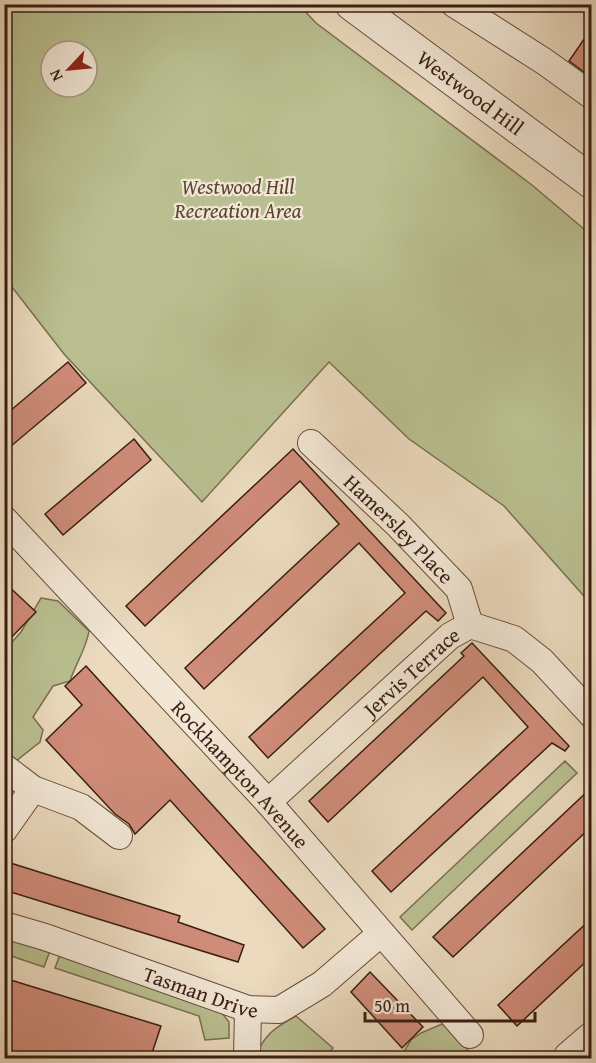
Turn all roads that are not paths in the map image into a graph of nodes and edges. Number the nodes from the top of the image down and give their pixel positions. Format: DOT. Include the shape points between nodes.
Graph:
graph roads {
  1 [pos="352,4"];
  2 [pos="454,4"];
  3 [pos="591,96"];
  4 [pos="591,182"];
  5 [pos="311,443"];
  6 [pos="4,519"];
  7 [pos="470,625"];
  8 [pos="591,715"];
  9 [pos="4,767"];
  10 [pos="33,789"];
  11 [pos="267,802"];
  12 [pos="4,830"];
  13 [pos="119,836"];
  14 [pos="4,925"];
  15 [pos="380,934"];
  16 [pos="248,1009"];
  17 [pos="470,1035"];
  18 [pos="591,1039"];
  19 [pos="247,1059"];
  20 [pos="570,1059"];
  1 -- 4 [label="street, Westwood Hill"];
  2 -- 3 [label="street"];
  5 -- 7 [label="street, Hamersley Place" via="459,589"];
  6 -- 11 [label="street, Rockhampton Avenue"];
  7 -- 8 [label="street, Jervis Terrace" via="514,639 542,661"];
  7 -- 11 [label="street, Jervis Terrace" via="450,636"];
  9 -- 10 [label="street"];
  10 -- 12 [label="street"];
  10 -- 13 [label="street" via="81,807"];
  11 -- 15 [label="street, Rockhampton Avenue"];
  14 -- 16 [label="street, Tasman Drive"];
  15 -- 16 [label="street, Tasman Drive" via="322,984 279,1010"];
  15 -- 17 [label="street, Rockhampton Avenue"];
  16 -- 19 [label="street"];
  18 -- 20 [label="street"];
}
